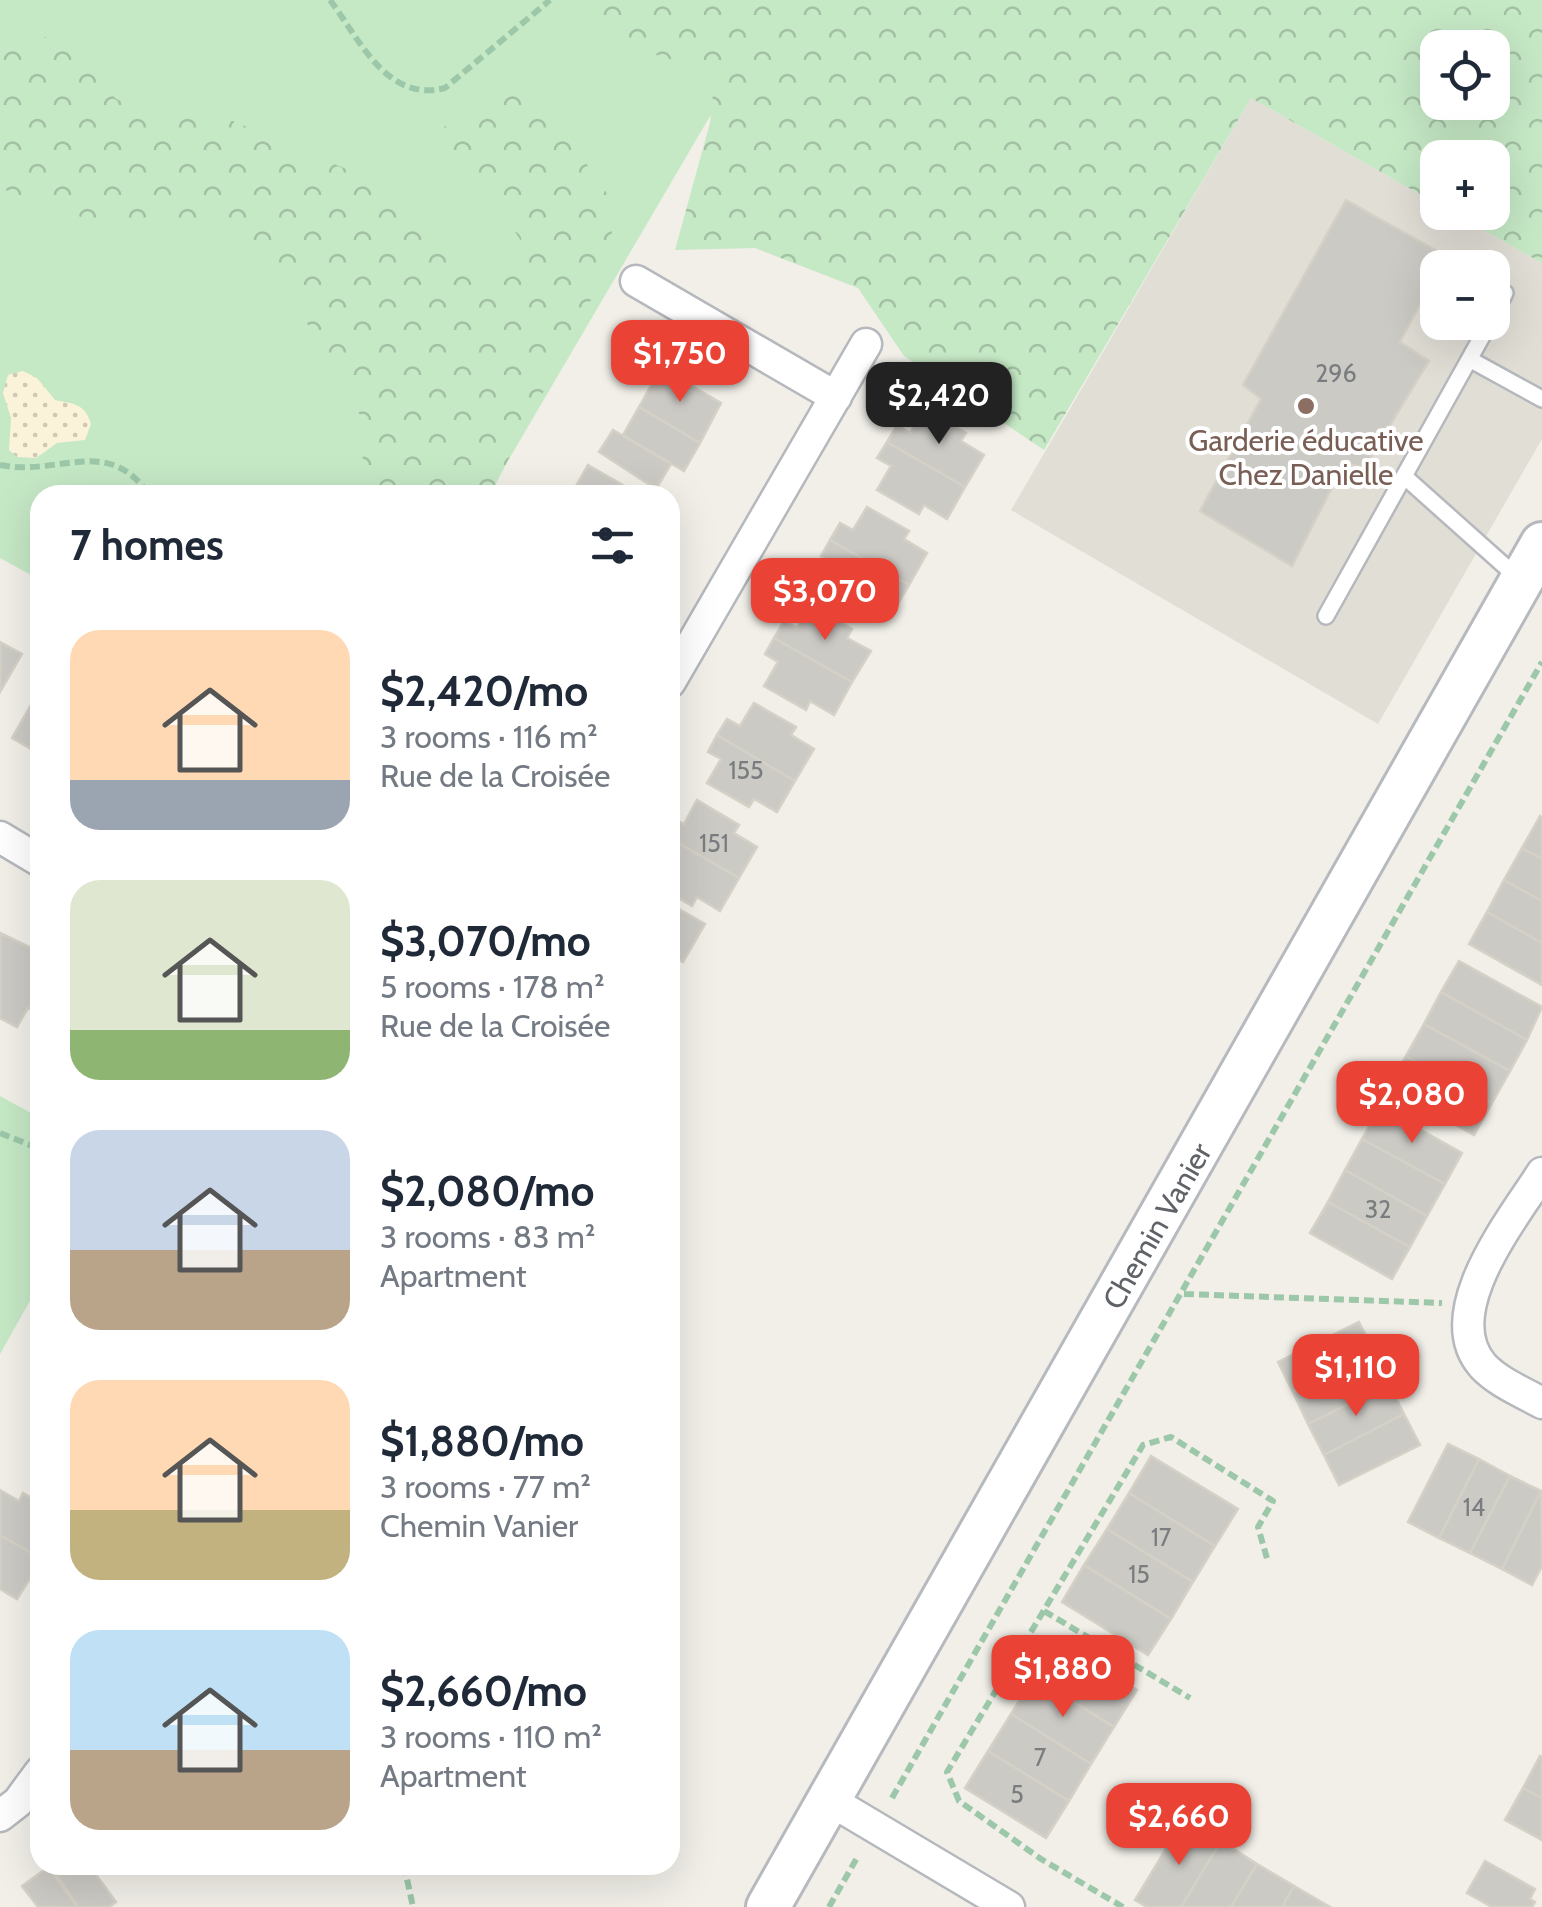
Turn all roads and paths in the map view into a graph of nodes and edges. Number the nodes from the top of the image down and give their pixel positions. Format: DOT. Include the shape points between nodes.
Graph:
graph roads {
  1 [pos="330,0"];
  2 [pos="550,0"];
  3 [pos="636,281"];
  4 [pos="1481,340"];
  5 [pos="866,344"];
  6 [pos="1471,360"];
  7 [pos="836,397"];
  8 [pos="1542,400"];
  9 [pos="0,465"];
  10 [pos="1405,477"];
  11 [pos="139,485"];
  12 [pos="1542,544"];
  13 [pos="1521,581"];
  14 [pos="1326,616"];
  15 [pos="1542,662"];
  16 [pos="680,665"];
  17 [pos="0,837"];
  18 [pos="30,855"];
  19 [pos="0,1132"];
  20 [pos="30,1145"];
  21 [pos="1542,1172"];
  22 [pos="1184,1294"];
  23 [pos="1468,1304"];
  24 [pos="1542,1402"];
  25 [pos="1268,1562"];
  26 [pos="1044,1610"];
  27 [pos="1190,1698"];
  28 [pos="30,1786"];
  29 [pos="831,1800"];
  30 [pos="0,1816"];
  31 [pos="874,1828"];
  32 [pos="406,1875"];
  33 [pos="413,1907"];
  34 [pos="768,1907"];
  35 [pos="829,1907"];
  36 [pos="1008,1907"];
  37 [pos="1123,1907"];
  1 -- 2 [label="path" via="393,82 428,93 445,88"];
  3 -- 7 [label="street"];
  4 -- 6 [label="lane"];
  5 -- 7 [label="street"];
  6 -- 8 [label="lane"];
  6 -- 10 [label="lane"];
  7 -- 16 [label="street"];
  9 -- 11 [label="path" via="20,470 116,463"];
  10 -- 13 [label="lane"];
  10 -- 14 [label="lane"];
  12 -- 13 [label="main road, Chemin Vanier"];
  13 -- 29 [label="main road, Chemin Vanier"];
  15 -- 22 [label="path"];
  17 -- 18 [label="street"];
  19 -- 20 [label="path"];
  21 -- 23 [label="street"];
  22 -- 23 [label="path"];
  22 -- 31 [label="path"];
  23 -- 24 [label="street" via="1469,1341 1482,1366"];
  25 -- 26 [label="path" via="1258,1527 1272,1501 1171,1437 1143,1445"];
  26 -- 27 [label="path"];
  26 -- 37 [label="path" via="947,1772 959,1801"];
  28 -- 30 [label="street"];
  29 -- 31 [label="street"];
  29 -- 34 [label="main road, Chemin Vanier"];
  31 -- 35 [label="path"];
  31 -- 36 [label="street"];
  32 -- 33 [label="path"];
}
